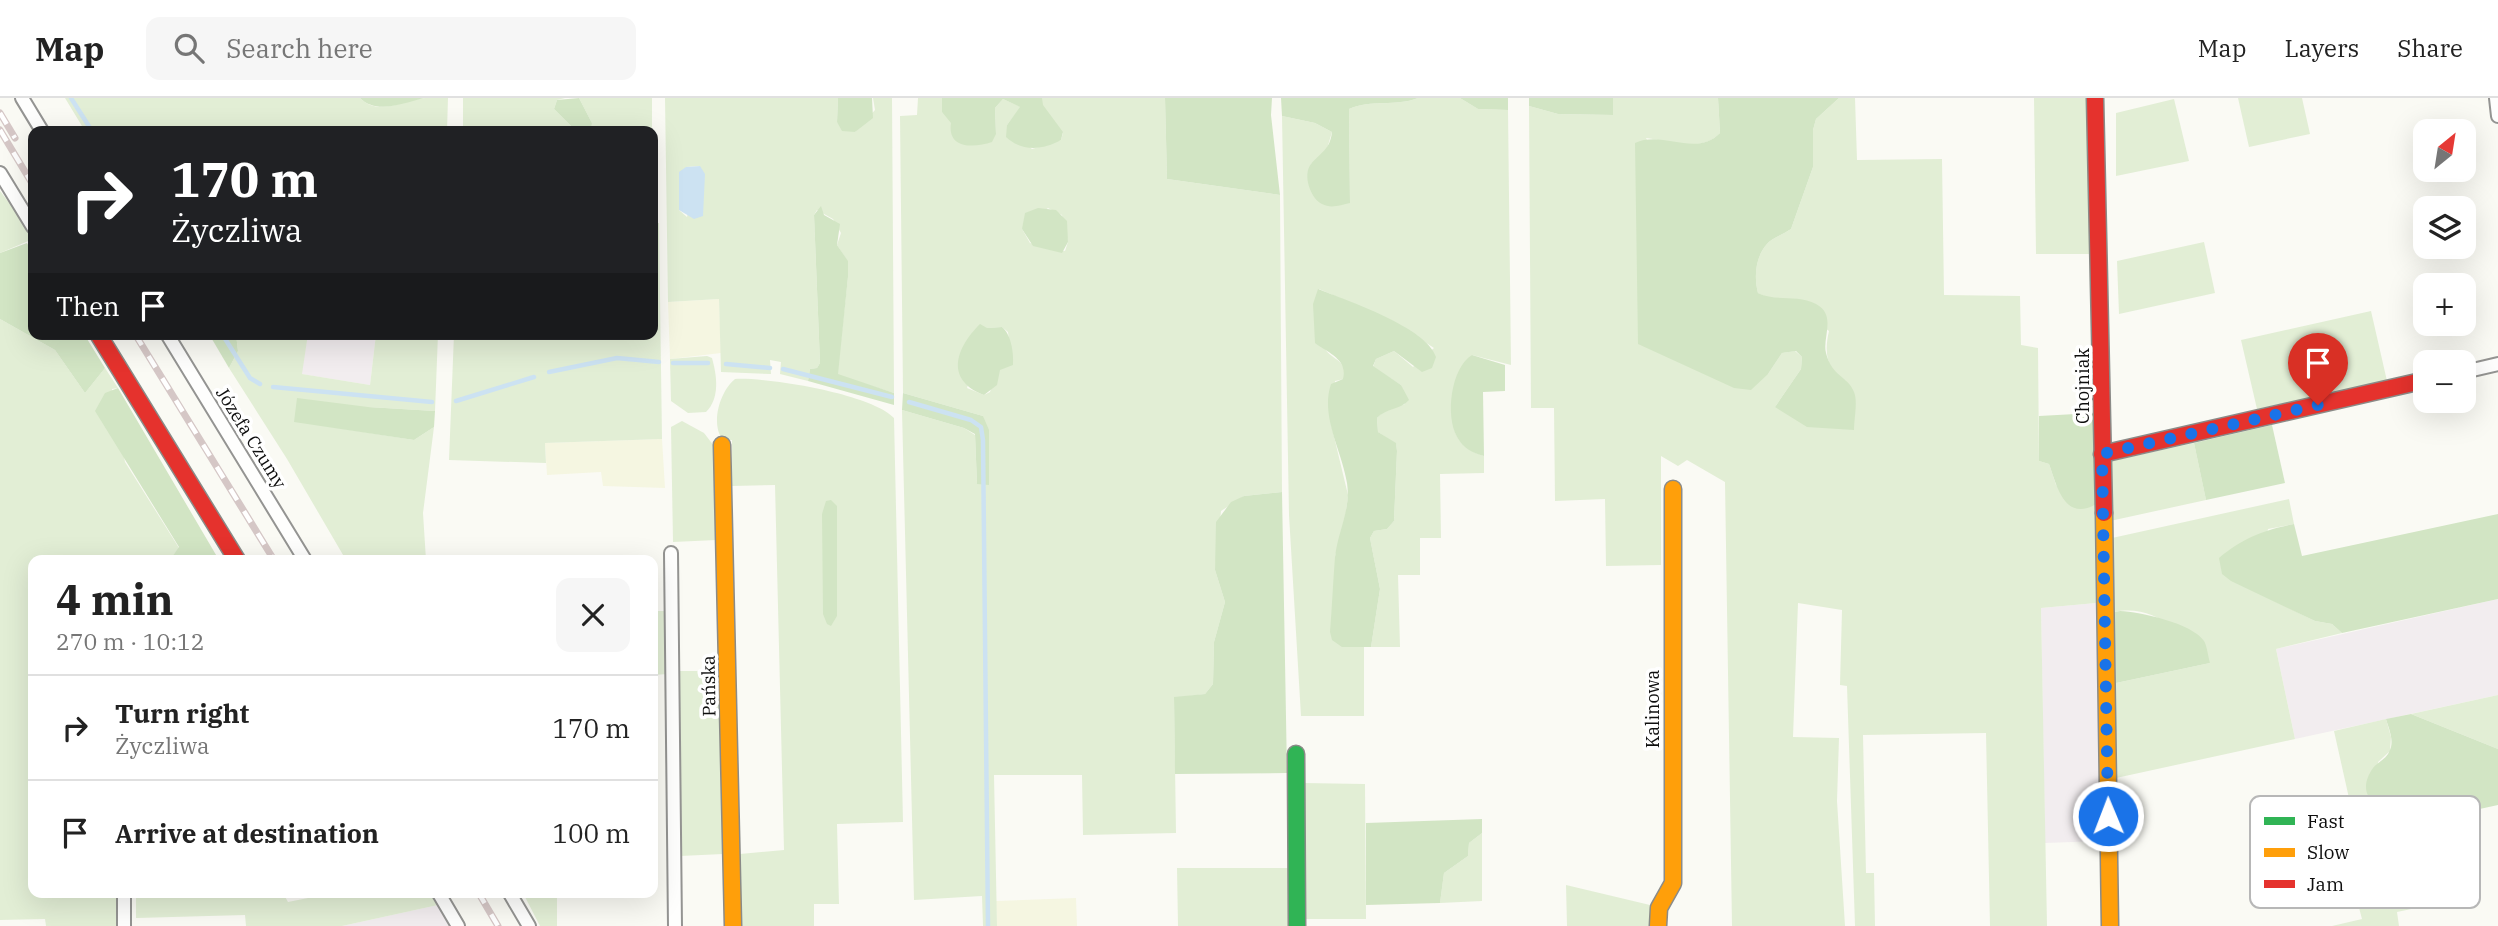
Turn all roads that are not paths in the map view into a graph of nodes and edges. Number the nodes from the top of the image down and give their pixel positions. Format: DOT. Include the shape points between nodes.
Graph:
graph roads {
  1 [pos="22,98"];
  2 [pos="2095,98"];
  3 [pos="2496,98"];
  4 [pos="2498,116"];
  5 [pos="39,126"];
  6 [pos="0,173"];
  7 [pos="28,219"];
  8 [pos="102,340"];
  9 [pos="171,340"];
  10 [pos="2498,364"];
  11 [pos="2476,369"];
  12 [pos="2413,383"];
  13 [pos="722,446"];
  14 [pos="2102,454"];
  15 [pos="1673,489"];
  16 [pos="671,554"];
  17 [pos="234,555"];
  18 [pos="302,555"];
  19 [pos="1296,754"];
  20 [pos="124,898"];
  21 [pos="442,898"];
  22 [pos="513,898"];
  23 [pos="124,926"];
  24 [pos="458,926"];
  25 [pos="530,926"];
  26 [pos="676,926"];
  27 [pos="733,926"];
  28 [pos="1297,926"];
  29 [pos="1658,926"];
  30 [pos="2109,926"];
  1 -- 5 [label="street"];
  2 -- 14 [label="street, Chojniak"];
  3 -- 4 [label="street"];
  6 -- 7 [label="street"];
  8 -- 17 [label="street"];
  9 -- 18 [label="street, Józefa Czumy"];
  10 -- 11 [label="street"];
  12 -- 14 [label="street"];
  13 -- 27 [label="street, Pańska"];
  14 -- 30 [label="street, Chojniak"];
  15 -- 29 [label="street, Kalinowa" via="1673,883 1659,908"];
  16 -- 26 [label="street"];
  19 -- 28 [label="street"];
  20 -- 23 [label="street"];
  21 -- 24 [label="street"];
  22 -- 25 [label="street"];
}
